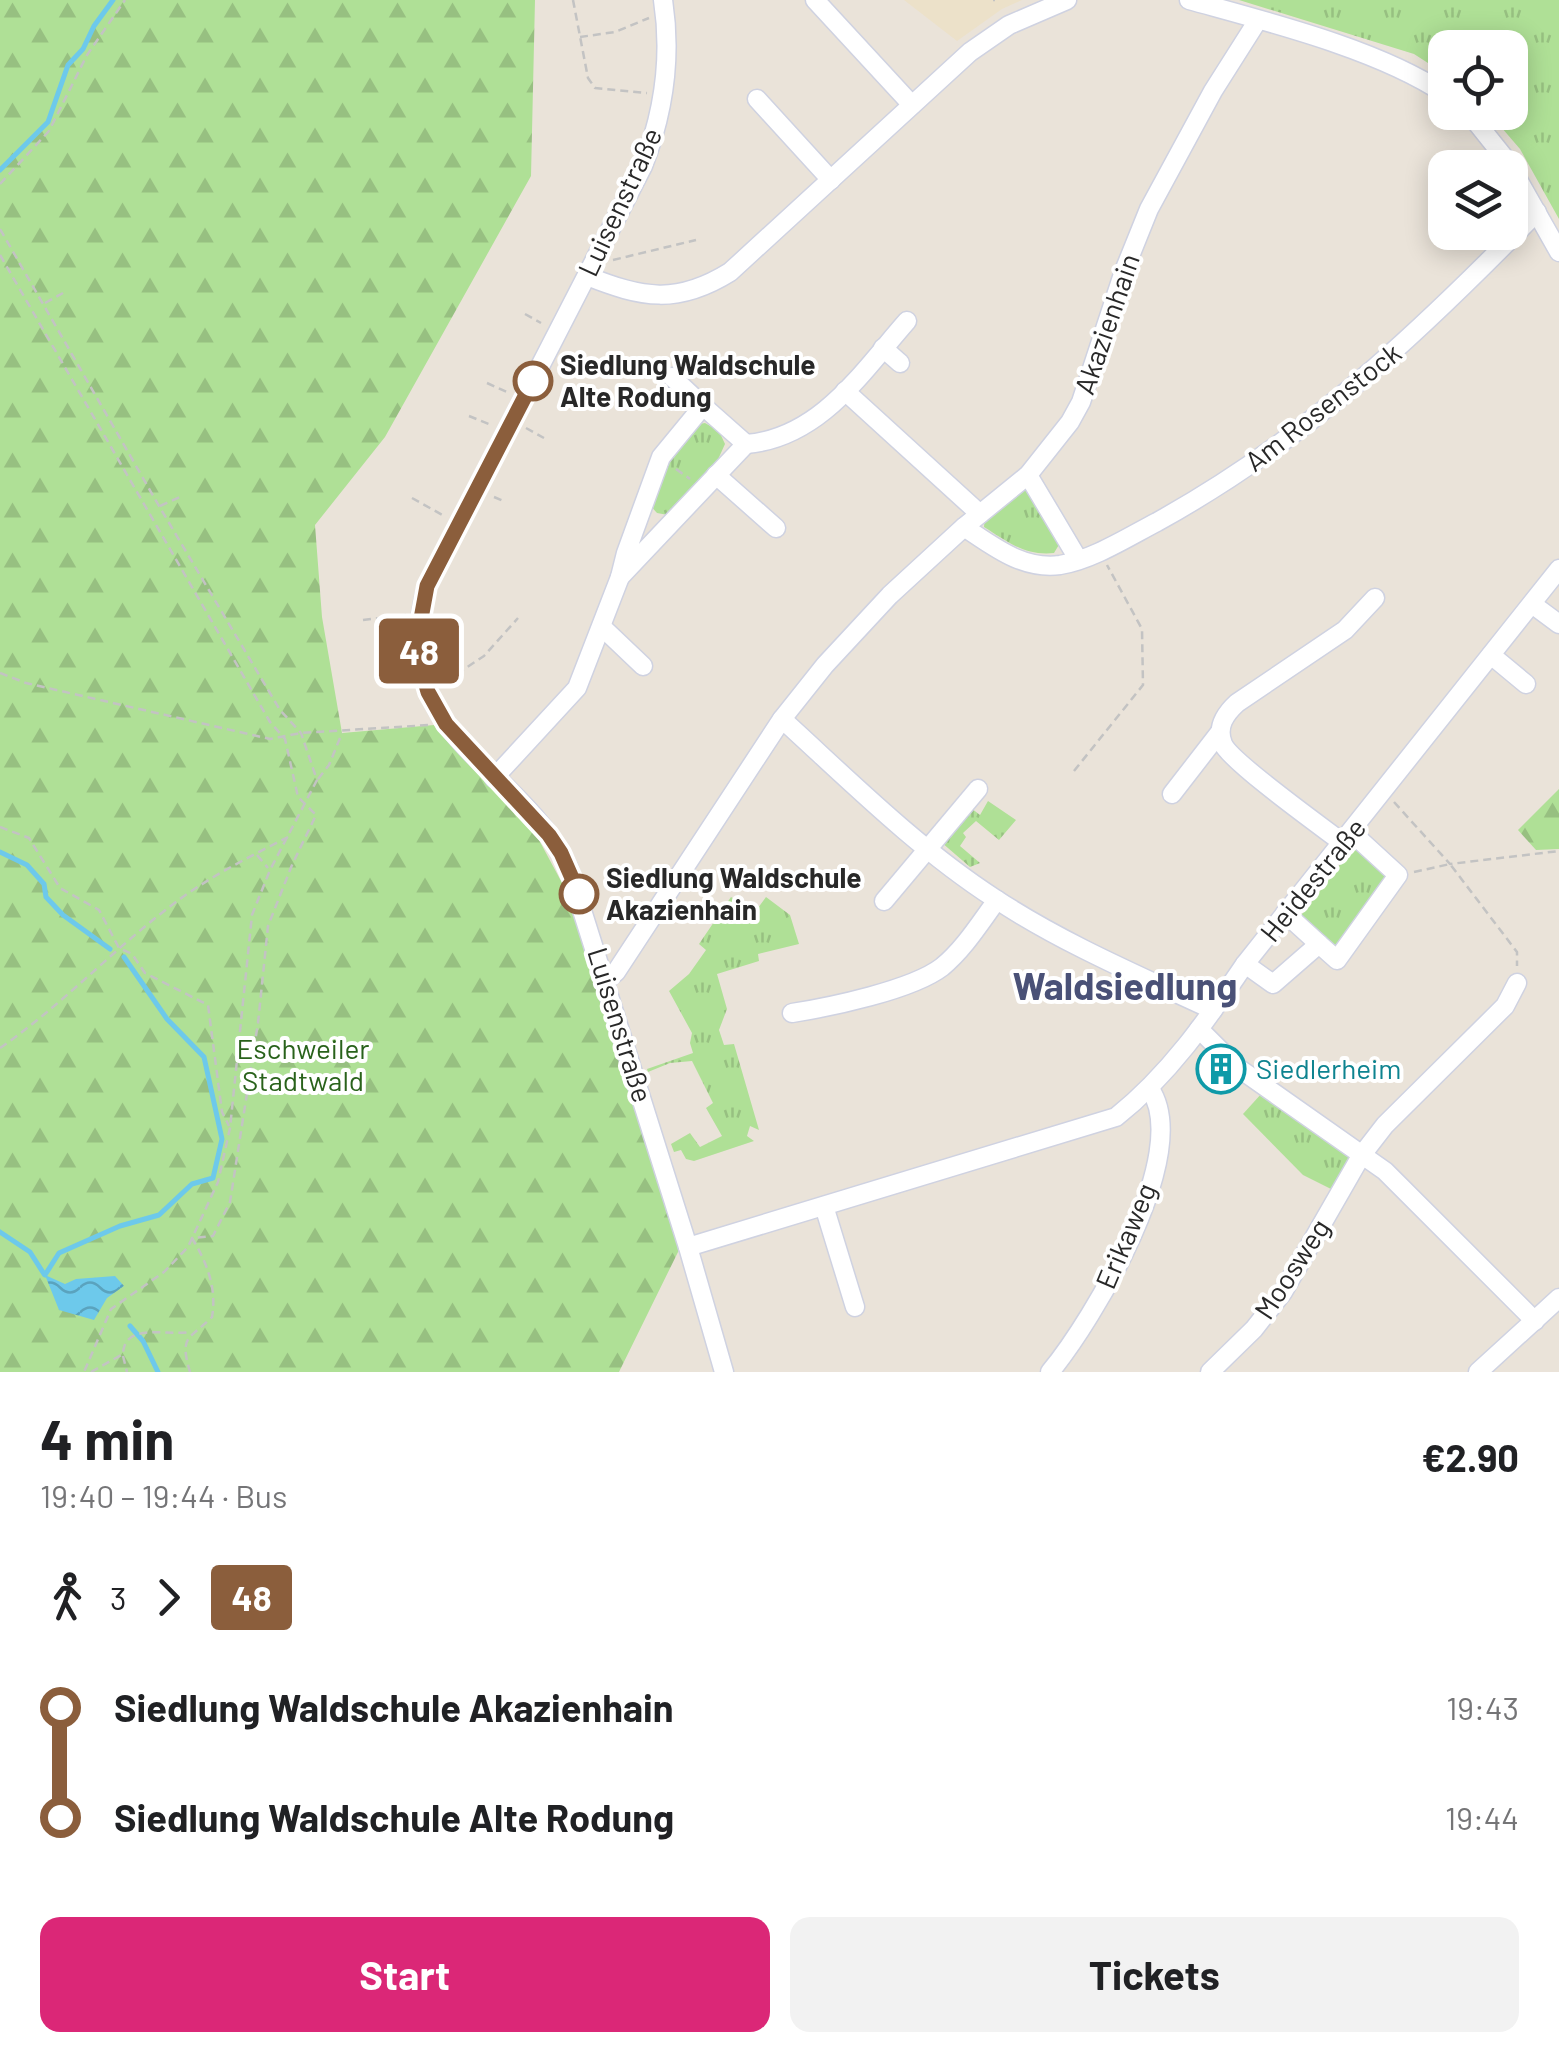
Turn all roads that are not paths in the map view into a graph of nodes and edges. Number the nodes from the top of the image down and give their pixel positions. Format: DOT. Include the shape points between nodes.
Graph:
graph roads {
  1 [pos="815,0"];
  2 [pos="1067,0"];
  3 [pos="1189,0"];
  4 [pos="664,6"];
  5 [pos="1258,20"];
  6 [pos="1428,84"];
  7 [pos="756,100"];
  8 [pos="912,104"];
  9 [pos="1482,130"];
  10 [pos="831,180"];
  11 [pos="1537,212"];
  12 [pos="1559,252"];
  13 [pos="590,271"];
  14 [pos="907,321"];
  15 [pos="883,348"];
  16 [pos="900,363"];
  17 [pos="672,376"];
  18 [pos="845,391"];
  19 [pos="703,406"];
  20 [pos="746,444"];
  21 [pos="716,475"];
  22 [pos="1028,475"];
  23 [pos="642,508"];
  24 [pos="980,514"];
  25 [pos="672,522"];
  26 [pos="964,527"];
  27 [pos="776,528"];
  28 [pos="1078,560"];
  29 [pos="1559,569"];
  30 [pos="620,577"];
  31 [pos="1375,598"];
  32 [pos="1532,604"];
  33 [pos="1559,624"];
  34 [pos="602,627"];
  35 [pos="1492,655"];
  36 [pos="643,666"];
  37 [pos="1526,684"];
  38 [pos="782,720"];
  39 [pos="1220,732"];
  40 [pos="494,778"];
  41 [pos="978,790"];
  42 [pos="1172,794"];
  43 [pos="1347,838"];
  44 [pos="928,848"];
  45 [pos="997,900"];
  46 [pos="884,901"];
  47 [pos="1285,913"];
  48 [pos="1319,944"];
  49 [pos="1245,964"];
  50 [pos="606,980"];
  51 [pos="1517,983"];
  52 [pos="1214,1010"];
  53 [pos="792,1012"];
  54 [pos="1199,1029"];
  55 [pos="1150,1089"];
  56 [pos="1361,1156"];
  57 [pos="824,1206"];
  58 [pos="688,1247"];
  59 [pos="1559,1298"];
  60 [pos="855,1307"];
  61 [pos="1535,1320"];
  62 [pos="724,1372"];
  63 [pos="1050,1372"];
  64 [pos="1210,1372"];
  65 [pos="1478,1372"];
  1 -- 8 [label="street"];
  2 -- 8 [label="street" via="991,36"];
  3 -- 5 [label="street"];
  4 -- 13 [label="street, Luisenstraße" via="668,45 659,122"];
  5 -- 6 [label="street" via="1372,57"];
  5 -- 22 [label="street, Akazienhain" via="1149,209 1081,402"];
  7 -- 10 [label="street"];
  8 -- 10 [label="street"];
  9 -- 11 [label="street"];
  10 -- 13 [label="street" via="712,283 652,296 627,292"];
  11 -- 12 [label="street"];
  11 -- 28 [label="street, Am Rosenstock" via="1434,318 1339,401 1209,493"];
  13 -- 40 [label="street, Luisenstraße" via="427,586 421,614 420,664 428,692 446,724"];
  14 -- 15 [label="street"];
  15 -- 16 [label="street"];
  15 -- 18 [label="street"];
  17 -- 19 [label="street"];
  18 -- 20 [label="street" via="804,426"];
  18 -- 24 [label="street"];
  19 -- 20 [label="street"];
  19 -- 23 [label="street" via="660,457"];
  20 -- 21 [label="street"];
  21 -- 25 [label="street"];
  21 -- 27 [label="street"];
  22 -- 24 [label="street, Akazienhain"];
  22 -- 28 [label="street"];
  23 -- 25 [label="street" via="653,520"];
  23 -- 30 [label="street"];
  24 -- 26 [label="street, Akazienhain"];
  25 -- 30 [label="street"];
  26 -- 28 [label="street, Am Rosenstock" via="1029,564"];
  26 -- 38 [label="street, Akazienhain" via="890,595"];
  29 -- 32 [label="street, Heidestraße"];
  30 -- 34 [label="street"];
  31 -- 39 [label="street" via="1345,630 1237,703"];
  32 -- 33 [label="street"];
  32 -- 35 [label="street, Heidestraße"];
  34 -- 36 [label="street"];
  34 -- 40 [label="street" via="578,688"];
  35 -- 37 [label="street"];
  35 -- 43 [label="street, Heidestraße"];
  38 -- 44 [label="street"];
  38 -- 50 [label="street, Akazienhain"];
  39 -- 42 [label="street"];
  39 -- 43 [label="street" via="1229,755"];
  40 -- 50 [label="street, Luisenstraße" via="561,853"];
  41 -- 44 [label="street"];
  43 -- 47 [label="street, Heidestraße"];
  43 -- 48 [label="street" via="1398,876 1337,960"];
  44 -- 45 [label="street"];
  44 -- 46 [label="street"];
  45 -- 52 [label="street"];
  45 -- 53 [label="street" via="932,974"];
  47 -- 48 [label="street"];
  47 -- 49 [label="street, Heidestraße"];
  48 -- 49 [label="street" via="1273,984"];
  49 -- 52 [label="street, Heidestraße"];
  50 -- 58 [label="street, Luisenstraße"];
  51 -- 56 [label="street, Moosweg" via="1505,1006"];
  52 -- 54 [label="street, Heidestraße"];
  54 -- 55 [label="street, Heidestraße"];
  54 -- 56 [label="street" via="1236,1067"];
  55 -- 57 [label="street, Heidestraße" via="1116,1117"];
  55 -- 63 [label="street, Erikaweg" via="1161,1104 1160,1140 1140,1214 1104,1292"];
  56 -- 61 [label="street" via="1385,1171"];
  56 -- 64 [label="street, Moosweg" via="1283,1292"];
  57 -- 58 [label="street, Heidestraße"];
  57 -- 60 [label="street"];
  58 -- 62 [label="street, Luisenstraße"];
  59 -- 61 [label="street"];
  61 -- 65 [label="street"];
}
